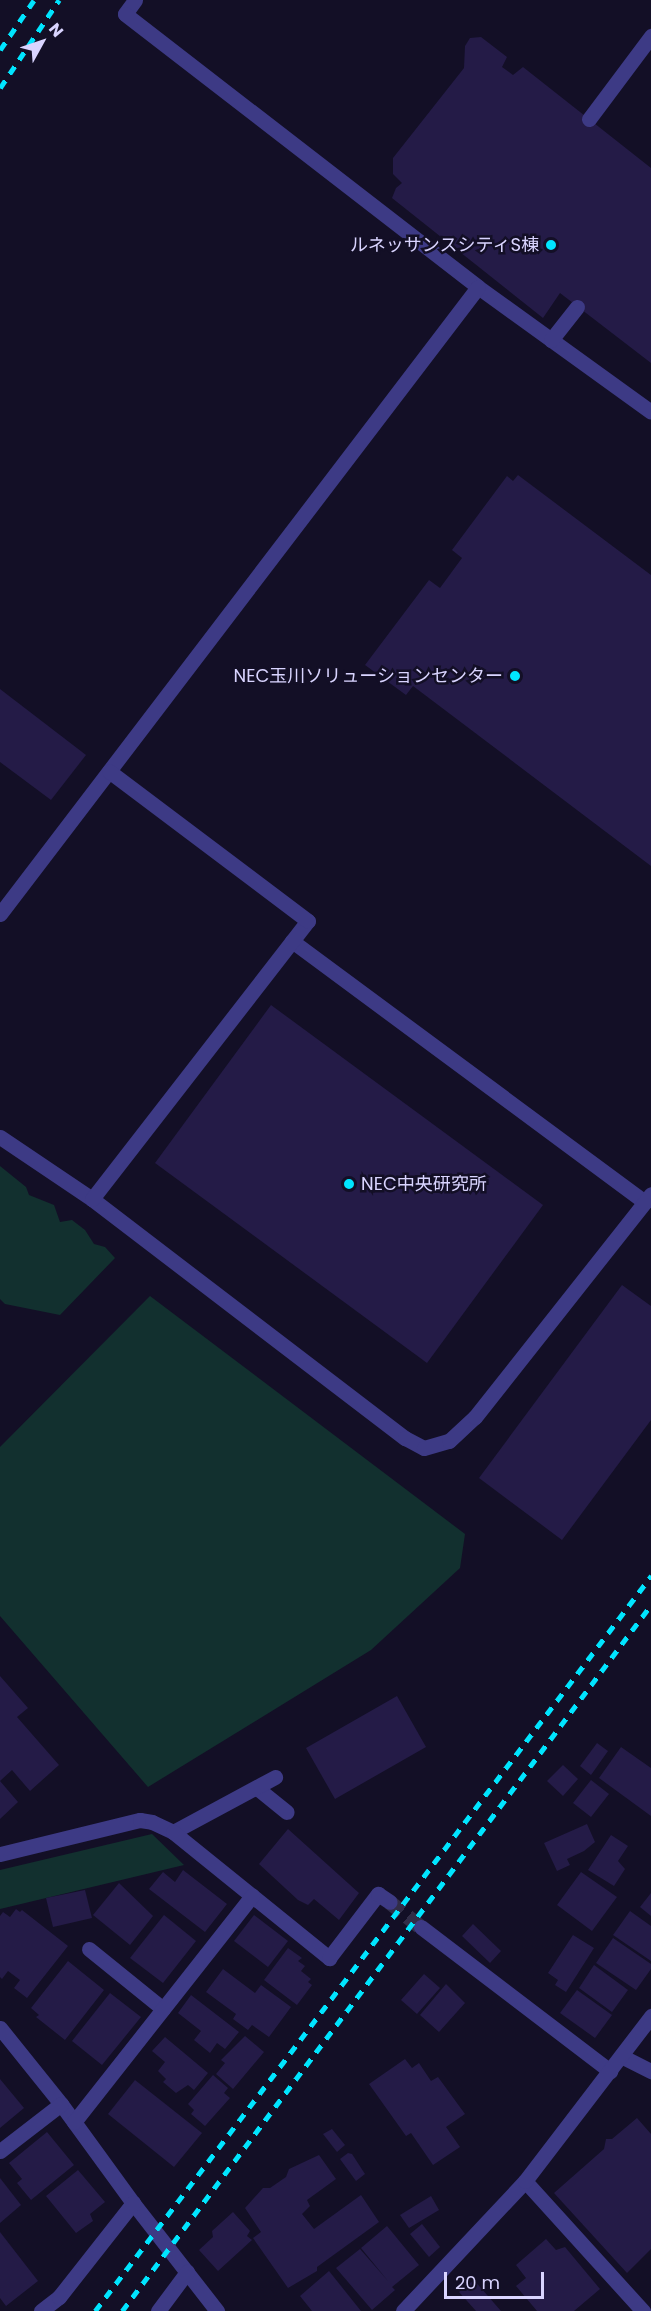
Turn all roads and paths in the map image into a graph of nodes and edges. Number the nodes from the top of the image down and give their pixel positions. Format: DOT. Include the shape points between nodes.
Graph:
graph roads {
  1 [pos="135,0"];
  2 [pos="651,36"];
  3 [pos="589,118"];
  4 [pos="478,287"];
  5 [pos="578,307"];
  6 [pos="551,340"];
  7 [pos="651,412"];
  8 [pos="109,771"];
  9 [pos="5,896"];
  10 [pos="0,914"];
  11 [pos="292,941"];
  12 [pos="0,1137"];
  13 [pos="648,1198"];
  14 [pos="92,1199"];
  15 [pos="275,1777"];
  16 [pos="256,1788"];
  17 [pos="287,1812"];
  18 [pos="173,1832"];
  19 [pos="0,1854"];
  20 [pos="252,1896"];
  21 [pos="390,1902"];
  22 [pos="421,1927"];
  23 [pos="89,1949"];
  24 [pos="163,2009"];
  25 [pos="651,2016"];
  26 [pos="0,2028"];
  27 [pos="621,2056"];
  28 [pos="610,2071"];
  29 [pos="651,2071"];
  30 [pos="61,2104"];
  31 [pos="74,2122"];
  32 [pos="0,2151"];
  33 [pos="525,2181"];
  34 [pos="133,2203"];
  35 [pos="187,2272"];
  36 [pos="41,2311"];
  37 [pos="158,2311"];
  38 [pos="217,2311"];
  39 [pos="403,2311"];
  40 [pos="643,2311"];
  1 -- 4 [label="street" via="125,14"];
  2 -- 3 [label="street"];
  4 -- 6 [label="street"];
  4 -- 8 [label="street"];
  5 -- 6 [label="street"];
  6 -- 7 [label="street"];
  8 -- 9 [label="street"];
  8 -- 11 [label="street" via="308,921"];
  9 -- 10 [label="street"];
  11 -- 13 [label="street"];
  11 -- 14 [label="street"];
  12 -- 14 [label="street"];
  13 -- 14 [label="street" via="475,1417 449,1441 424,1448 405,1438"];
  15 -- 16 [label="street"];
  16 -- 17 [label="street"];
  16 -- 18 [label="street"];
  18 -- 19 [label="street" via="140,1820"];
  18 -- 20 [label="street"];
  20 -- 21 [label="street" via="329,1958 378,1894"];
  20 -- 24 [label="street"];
  22 -- 28 [label="street"];
  23 -- 24 [label="street"];
  24 -- 31 [label="street"];
  25 -- 27 [label="street"];
  26 -- 30 [label="street"];
  27 -- 28 [label="street"];
  27 -- 29 [label="street"];
  28 -- 33 [label="street"];
  30 -- 31 [label="street"];
  30 -- 32 [label="street"];
  31 -- 34 [label="street"];
  33 -- 39 [label="street"];
  33 -- 40 [label="street"];
  34 -- 35 [label="street"];
  34 -- 36 [label="street" via="59,2296"];
  35 -- 37 [label="street"];
  35 -- 38 [label="street"];
}
